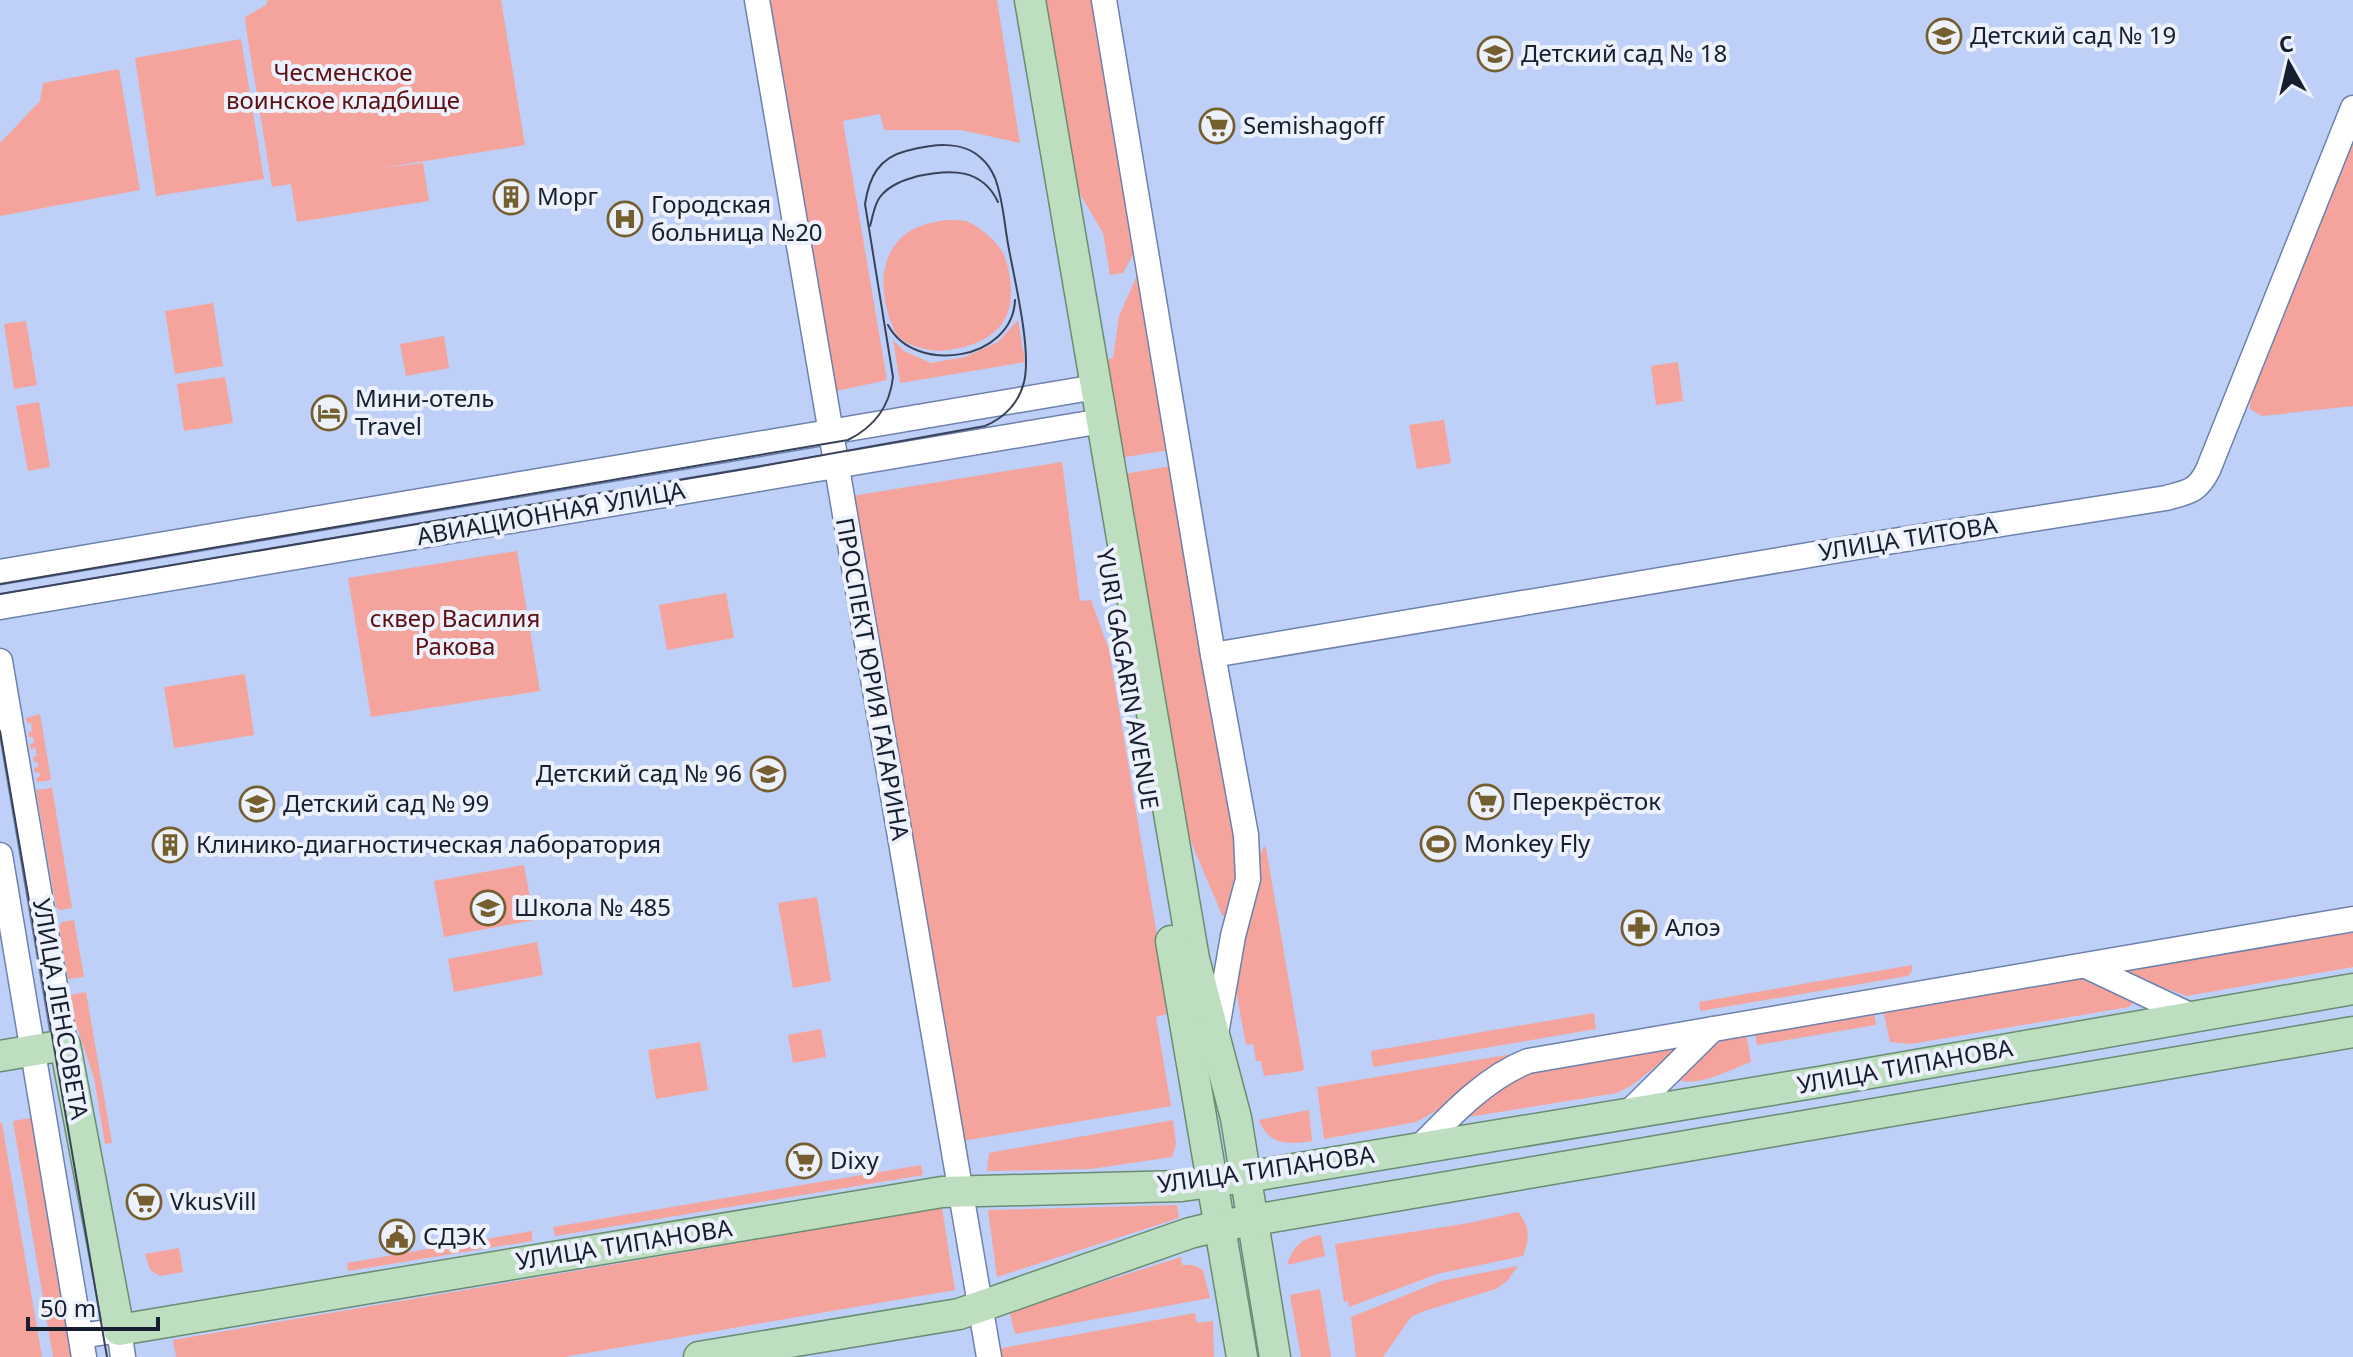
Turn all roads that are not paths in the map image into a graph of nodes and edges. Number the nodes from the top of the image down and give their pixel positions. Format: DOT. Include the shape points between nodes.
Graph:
graph roads {
  1 [pos="757,0"];
  2 [pos="1012,0"];
  3 [pos="1030,0"];
  4 [pos="1104,0"];
  5 [pos="2353,108"];
  6 [pos="1087,388"];
  7 [pos="1093,422"];
  8 [pos="830,432"];
  9 [pos="835,466"];
  10 [pos="0,572"];
  11 [pos="0,607"];
  12 [pos="1213,655"];
  13 [pos="0,661"];
  14 [pos="0,855"];
  15 [pos="2353,919"];
  16 [pos="2086,966"];
  17 [pos="2353,989"];
  18 [pos="2194,1017"];
  19 [pos="1713,1029"];
  20 [pos="2353,1032"];
  21 [pos="1216,1038"];
  22 [pos="65,1045"];
  23 [pos="33,1051"];
  24 [pos="0,1056"];
  25 [pos="1627,1114"];
  26 [pos="1418,1149"];
  27 [pos="1246,1177"];
  28 [pos="1212,1182"];
  29 [pos="961,1191"];
  30 [pos="1253,1220"];
  31 [pos="1219,1226"];
  32 [pos="980,1305"];
  33 [pos="121,1344"];
  34 [pos="83,1347"];
  35 [pos="699,1357"];
  36 [pos="989,1357"];
  37 [pos="1242,1357"];
  38 [pos="1275,1357"];
  1 -- 8 [label="street, ПРОСПЕКТ ЮРИЯ ГАГАРИНА"];
  2 -- 6 [label="main road, YURI GAGARIN AVENUE"];
  3 -- 6 [label="main road, YURI GAGARIN AVENUE"];
  4 -- 12 [label="street, YURI GAGARIN AVENUE"];
  5 -- 12 [label="street, УЛИЦА ТИТОВА" via="2208,470 2189,492"];
  6 -- 7 [label="main road, YURI GAGARIN AVENUE"];
  6 -- 8 [label="street, АВИАЦИОННАЯ УЛИЦА"];
  7 -- 9 [label="street, АВИАЦИОННАЯ УЛИЦА"];
  7 -- 21 [label="main road, YURI GAGARIN AVENUE" via="1194,959"];
  7 -- 28 [label="main road, YURI GAGARIN AVENUE"];
  8 -- 9 [label="street, ПРОСПЕКТ ЮРИЯ ГАГАРИНА"];
  8 -- 10 [label="street, АВИАЦИОННАЯ УЛИЦА"];
  9 -- 11 [label="street, АВИАЦИОННАЯ УЛИЦА"];
  9 -- 29 [label="street, ПРОСПЕКТ ЮРИЯ ГАГАРИНА"];
  12 -- 21 [label="street, YURI GAGARIN AVENUE" via="1248,859"];
  13 -- 22 [label="street, УЛИЦА ЛЕНСОВЕТА"];
  14 -- 23 [label="street, УЛИЦА ЛЕНСОВЕТА"];
  15 -- 16 [label="street"];
  16 -- 18 [label="street"];
  16 -- 19 [label="street"];
  17 -- 18 [label="main road, УЛИЦА ТИПАНОВА"];
  18 -- 25 [label="main road, УЛИЦА ТИПАНОВА"];
  19 -- 25 [label="street"];
  19 -- 26 [label="street" via="1515,1066 1458,1109"];
  20 -- 30 [label="main road, УЛИЦА ТИПАНОВА"];
  21 -- 27 [label="main road, YURI GAGARIN AVENUE"];
  22 -- 23 [label="main road"];
  22 -- 33 [label="main road, УЛИЦА ЛЕНСОВЕТА"];
  23 -- 24 [label="main road"];
  23 -- 34 [label="street, УЛИЦА ЛЕНСОВЕТА"];
  25 -- 26 [label="main road, УЛИЦА ТИПАНОВА"];
  26 -- 27 [label="main road, УЛИЦА ТИПАНОВА"];
  27 -- 28 [label="main road, УЛИЦА ТИПАНОВА"];
  27 -- 30 [label="main road, YURI GAGARIN AVENUE"];
  28 -- 29 [label="main road, УЛИЦА ТИПАНОВА"];
  28 -- 31 [label="main road, YURI GAGARIN AVENUE"];
  29 -- 32 [label="street, ПРОСПЕКТ ЮРИЯ ГАГАРИНА"];
  29 -- 33 [label="main road, УЛИЦА ТИПАНОВА"];
  30 -- 31 [label="main road, УЛИЦА ТИПАНОВА"];
  30 -- 38 [label="main road, YURI GAGARIN AVENUE"];
  31 -- 32 [label="main road, УЛИЦА ТИПАНОВА"];
  31 -- 37 [label="main road, YURI GAGARIN AVENUE"];
  32 -- 35 [label="main road, УЛИЦА ТИПАНОВА" via="959,1314"];
  32 -- 36 [label="street, ПРОСПЕКТ ЮРИЯ ГАГАРИНА"];
  33 -- 34 [label="street, УЛИЦА ТИПАНОВА"];
}
